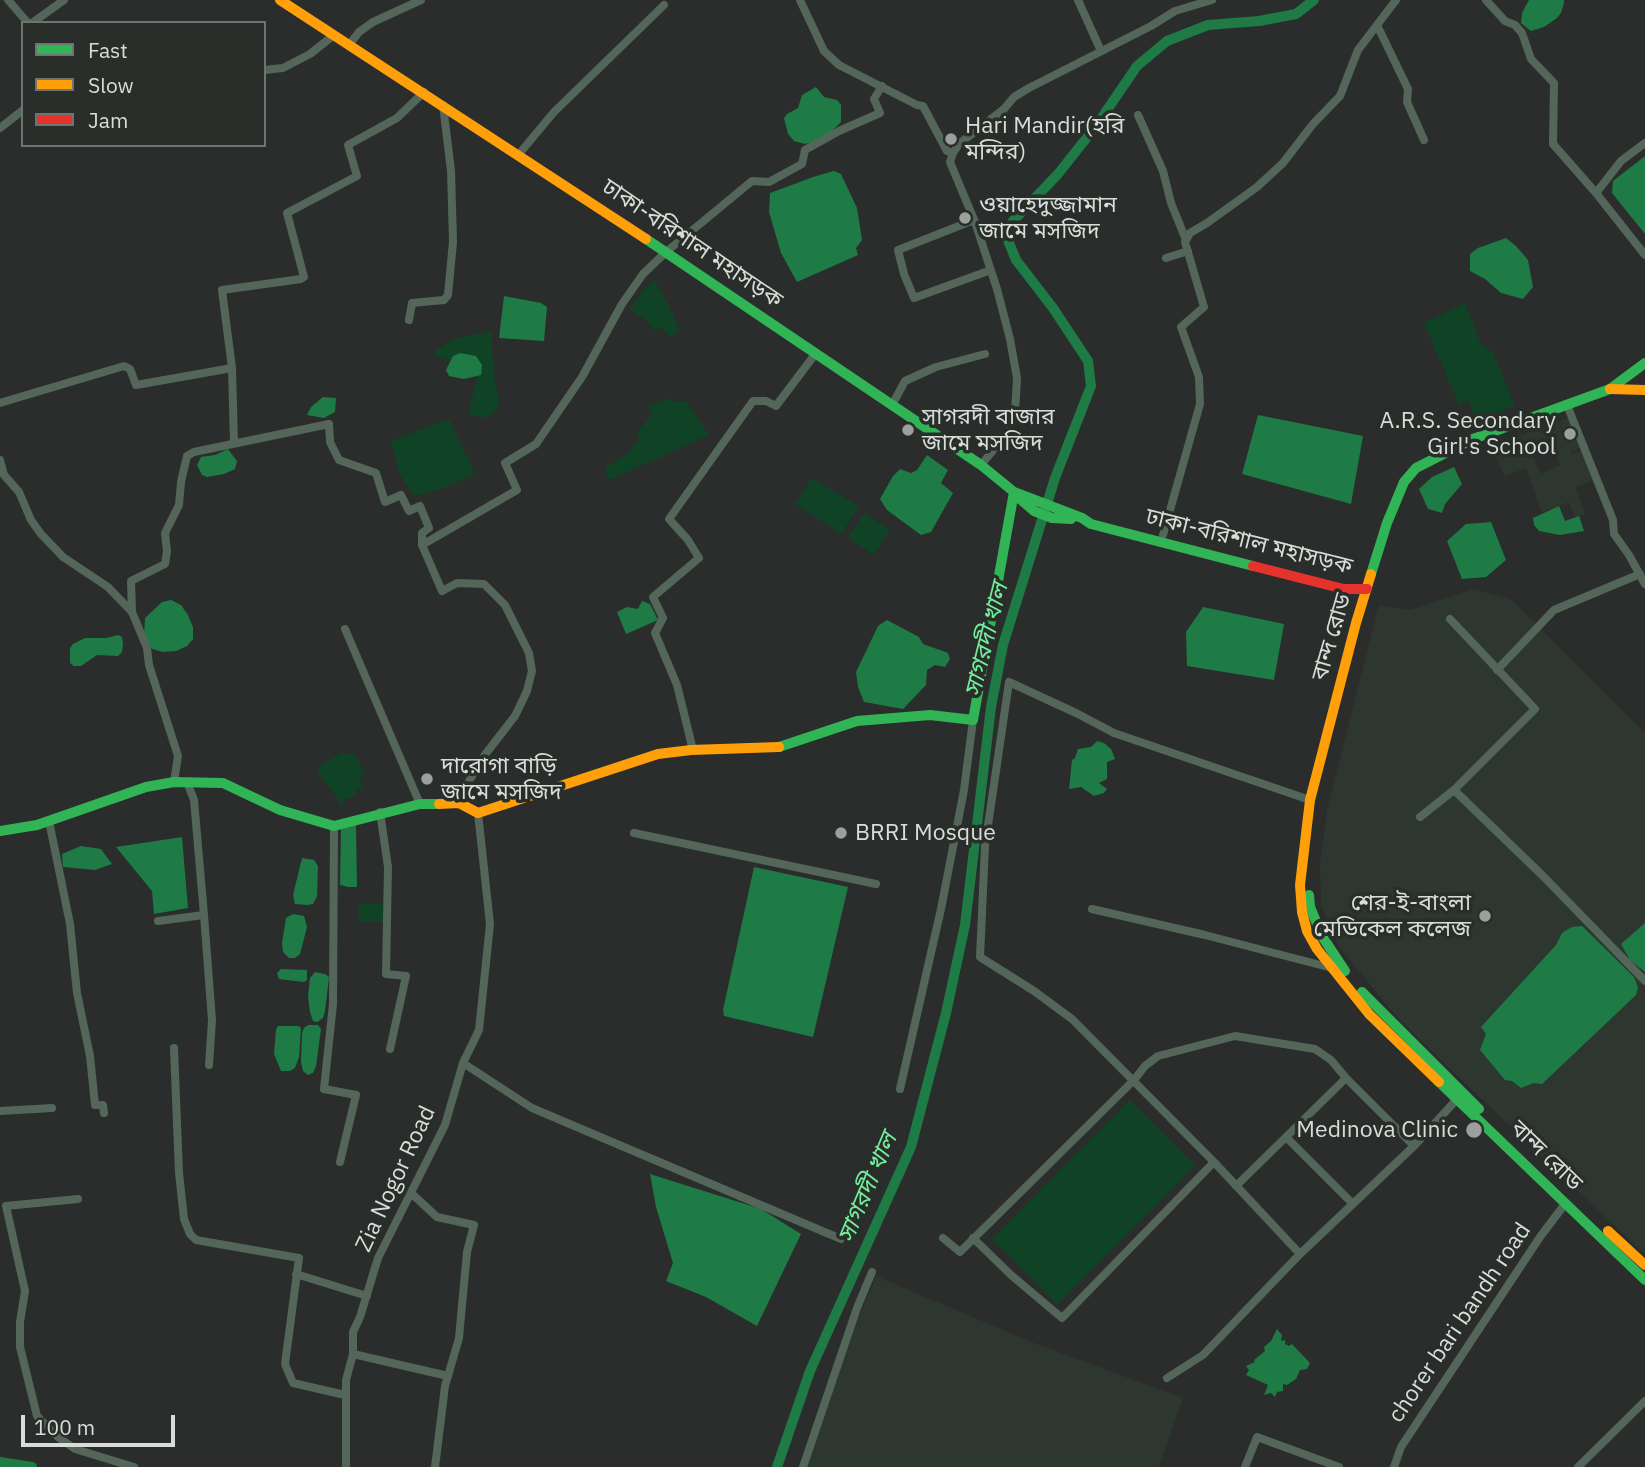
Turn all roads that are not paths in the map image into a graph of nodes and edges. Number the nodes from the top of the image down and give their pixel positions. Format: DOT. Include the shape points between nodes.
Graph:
graph roads {
  1 [pos="8,0"];
  2 [pos="64,0"];
  3 [pos="280,0"];
  4 [pos="421,0"];
  5 [pos="800,0"];
  6 [pos="1078,0"];
  7 [pos="1212,0"];
  8 [pos="1396,0"];
  9 [pos="1486,0"];
  10 [pos="664,5"];
  11 [pos="28,21"];
  12 [pos="33,21"];
  13 [pos="1377,25"];
  14 [pos="334,35"];
  15 [pos="349,45"];
  16 [pos="1101,51"];
  17 [pos="266,70"];
  18 [pos="882,86"];
  19 [pos="424,92"];
  20 [pos="443,104"];
  21 [pos="21,112"];
  22 [pos="1138,116"];
  23 [pos="0,128"];
  24 [pos="1424,140"];
  25 [pos="1645,144"];
  26 [pos="953,153"];
  27 [pos="519,154"];
  28 [pos="1596,193"];
  29 [pos="974,220"];
  30 [pos="1186,240"];
  31 [pos="1188,251"];
  32 [pos="666,252"];
  33 [pos="1645,254"];
  34 [pos="1166,258"];
  35 [pos="991,270"];
  36 [pos="409,320"];
  37 [pos="816,353"];
  38 [pos="985,354"];
  39 [pos="1645,363"];
  40 [pos="232,368"];
  41 [pos="1610,389"];
  42 [pos="1645,390"];
  43 [pos="0,403"];
  44 [pos="892,405"];
  45 [pos="1567,405"];
  46 [pos="234,443"];
  47 [pos="0,460"];
  48 [pos="981,465"];
  49 [pos="1014,492"];
  50 [pos="1036,502"];
  51 [pos="1056,509"];
  52 [pos="1082,518"];
  53 [pos="1163,535"];
  54 [pos="422,545"];
  55 [pos="1640,574"];
  56 [pos="1645,584"];
  57 [pos="1367,589"];
  58 [pos="132,612"];
  59 [pos="1450,619"];
  60 [pos="345,629"];
  61 [pos="1497,670"];
  62 [pos="973,720"];
  63 [pos="693,750"];
  64 [pos="174,782"];
  65 [pos="187,782"];
  66 [pos="1454,790"];
  67 [pos="1310,800"];
  68 [pos="456,803"];
  69 [pos="420,804"];
  70 [pos="380,812"];
  71 [pos="478,813"];
  72 [pos="1420,817"];
  73 [pos="49,821"];
  74 [pos="334,826"];
  75 [pos="0,831"];
  76 [pos="634,832"];
  77 [pos="876,884"];
  78 [pos="1092,909"];
  79 [pos="204,915"];
  80 [pos="158,921"];
  81 [pos="1331,967"];
  82 [pos="1645,981"];
  83 [pos="174,1048"];
  84 [pos="390,1049"];
  85 [pos="463,1063"];
  86 [pos="209,1065"];
  87 [pos="1346,1078"];
  88 [pos="1134,1080"];
  89 [pos="900,1089"];
  90 [pos="1459,1097"];
  91 [pos="52,1108"];
  92 [pos="0,1111"];
  93 [pos="104,1113"];
  94 [pos="1286,1137"];
  95 [pos="1414,1146"];
  96 [pos="340,1162"];
  97 [pos="1214,1162"];
  98 [pos="1236,1186"];
  99 [pos="411,1193"];
  100 [pos="78,1199"];
  101 [pos="1353,1204"];
  102 [pos="1565,1204"];
  103 [pos="943,1238"];
  104 [pos="973,1238"];
  105 [pos="841,1239"];
  106 [pos="1300,1254"];
  107 [pos="1645,1265"];
  108 [pos="872,1272"];
  109 [pos="296,1274"];
  110 [pos="1645,1280"];
  111 [pos="367,1296"];
  112 [pos="353,1354"];
  113 [pos="448,1376"];
  114 [pos="1167,1378"];
  115 [pos="345,1395"];
  116 [pos="1645,1401"];
  117 [pos="134,1467"];
  118 [pos="346,1467"];
  119 [pos="435,1467"];
  120 [pos="803,1467"];
  121 [pos="1245,1467"];
  122 [pos="1339,1467"];
  123 [pos="1394,1467"];
  124 [pos="1578,1467"];
  1 -- 11 [label="street"];
  2 -- 12 [label="street"];
  3 -- 14 [label="main road, ঢাকা-বরিশাল মহাসড়ক"];
  4 -- 15 [label="street" via="373,22"];
  5 -- 18 [label="street" via="824,51 839,65"];
  6 -- 16 [label="street"];
  7 -- 16 [label="street" via="1175,11"];
  8 -- 13 [label="street"];
  9 -- 28 [label="street" via="1522,33 1531,59 1553,83 1553,144"];
  10 -- 27 [label="street" via="554,112"];
  13 -- 24 [label="street" via="1408,89 1407,102"];
  13 -- 30 [label="street" via="1358,50 1340,96 1283,163"];
  14 -- 15 [label="main road, ঢাকা-বরিশাল মহাসড়ক"];
  14 -- 17 [label="street" via="283,68"];
  15 -- 19 [label="main road, ঢাকা-বরিশাল মহাসড়ক"];
  16 -- 26 [label="street" via="1014,97"];
  18 -- 26 [label="street" via="923,106 947,151"];
  18 -- 32 [label="street" via="874,99 880,113 805,150 802,164 769,182 752,181"];
  19 -- 20 [label="main road, ঢাকা-বরিশাল মহাসড়ক"];
  19 -- 40 [label="street" via="397,118 348,145 357,176 287,213 304,277 222,289"];
  20 -- 27 [label="main road, ঢাকা-বরিশাল মহাসড়ক"];
  20 -- 36 [label="street" via="453,218 448,295 444,300 412,303"];
  21 -- 23 [label="street"];
  22 -- 30 [label="street"];
  25 -- 28 [label="street" via="1620,161"];
  26 -- 29 [label="street" via="950,162"];
  27 -- 32 [label="main road, ঢাকা-বরিশাল মহাসড়ক"];
  28 -- 33 [label="street"];
  29 -- 35 [label="street"];
  29 -- 35 [label="street" via="898,250 904,274 914,298"];
  30 -- 31 [label="street"];
  31 -- 34 [label="street"];
  31 -- 53 [label="street" via="1204,307 1181,327 1199,377 1200,404"];
  32 -- 37 [label="main road, ঢাকা-বরিশাল মহাসড়ক"];
  32 -- 54 [label="street" via="622,304 582,377 536,444 505,463 517,490"];
  35 -- 48 [label="street" via="1017,378 1009,431"];
  37 -- 44 [label="main road, ঢাকা-বরিশাল মহাসড়ক"];
  37 -- 63 [label="street" via="776,406 753,401 670,519 699,558 653,597 663,618 655,633 677,685"];
  38 -- 44 [label="street" via="905,381"];
  39 -- 41 [label="main road"];
  40 -- 43 [label="street" via="136,385 124,366"];
  40 -- 46 [label="street"];
  41 -- 42 [label="main road"];
  41 -- 45 [label="main road"];
  44 -- 48 [label="main road, ঢাকা-বরিশাল মহাসড়ক"];
  45 -- 55 [label="street" via="1614,520 1614,534"];
  45 -- 57 [label="main road" via="1473,439 1416,468 1393,506"];
  46 -- 54 [label="street" via="329,424 330,442 339,460 376,473 385,502 401,495 409,511 420,506 429,527 422,533"];
  46 -- 58 [label="street" via="187,456 179,505 166,533 165,564 131,581"];
  47 -- 58 [label="street" via="41,534"];
  48 -- 49 [label="main road, ঢাকা-বরিশাল মহাসড়ক"];
  49 -- 50 [label="main road"];
  49 -- 50 [label="main road, ঢাকা-বরিশাল মহাসড়ক" via="1024,504"];
  49 -- 62 [label="main road"];
  50 -- 51 [label="main road"];
  51 -- 52 [label="main road" via="1065,520"];
  51 -- 52 [label="main road" via="1067,504"];
  52 -- 53 [label="main road, ঢাকা-বরিশাল মহাসড়ক"];
  52 -- 57 [label="main road, ঢাকা-বরিশাল মহাসড়ক" via="1344,589"];
  53 -- 57 [label="main road, ঢাকা-বরিশাল মহাসড়ক"];
  54 -- 68 [label="street" via="442,591 457,583 484,584 505,605 529,653 532,671 515,716"];
  55 -- 56 [label="street"];
  55 -- 61 [label="street" via="1554,610"];
  57 -- 67 [label="main road, বান্দ রোড"];
  57 -- 90 [label="main road, বান্দ রোড" via="1318,804 1310,907 1322,936 1351,979"];
  58 -- 64 [label="street" via="178,756"];
  59 -- 61 [label="street"];
  60 -- 69 [label="street"];
  61 -- 66 [label="street" via="1535,709"];
  62 -- 63 [label="main road" via="930,715 857,721 784,747"];
  62 -- 89 [label="street" via="941,909"];
  63 -- 71 [label="main road" via="657,754"];
  64 -- 65 [label="main road"];
  64 -- 73 [label="main road" via="146,786"];
  65 -- 74 [label="main road" via="223,783 280,810"];
  65 -- 79 [label="street" via="194,800"];
  66 -- 72 [label="street"];
  66 -- 82 [label="street"];
  67 -- 81 [label="main road, বান্দ রোড" via="1300,885 1302,912 1307,931"];
  67 -- 88 [label="street" via="1114,733 1009,682 985,846 980,957 1072,1018"];
  68 -- 69 [label="main road"];
  68 -- 71 [label="main road"];
  69 -- 70 [label="main road"];
  70 -- 74 [label="main road"];
  70 -- 84 [label="street" via="388,867 386,974 406,976"];
  71 -- 85 [label="street, Zia Nogor Road" via="490,924 479,1030"];
  73 -- 75 [label="main road"];
  73 -- 93 [label="street" via="70,924 95,1105 103,1105"];
  74 -- 96 [label="street" via="333,1004 324,1089 356,1095"];
  76 -- 77 [label="street"];
  78 -- 81 [label="street"];
  79 -- 80 [label="street"];
  79 -- 86 [label="street" via="212,1020"];
  81 -- 90 [label="main road, বান্দ রোড" via="1369,1014"];
  83 -- 109 [label="street" via="179,1173 190,1234 196,1240 299,1258"];
  85 -- 99 [label="street, Zia Nogor Road" via="445,1125"];
  85 -- 105 [label="street" via="532,1108"];
  87 -- 88 [label="street" via="1315,1049 1235,1036 1158,1056"];
  87 -- 94 [label="street"];
  87 -- 95 [label="street"];
  88 -- 97 [label="street"];
  88 -- 104 [label="street"];
  90 -- 95 [label="street"];
  90 -- 102 [label="main road, বান্দ রোড"];
  90 -- 107 [label="main road, বান্দ রোড"];
  91 -- 92 [label="street"];
  94 -- 98 [label="street"];
  94 -- 101 [label="street"];
  95 -- 101 [label="street"];
  97 -- 98 [label="street"];
  97 -- 104 [label="street" via="1062,1318"];
  98 -- 106 [label="street"];
  99 -- 111 [label="street, Zia Nogor Road" via="378,1258"];
  99 -- 113 [label="street" via="437,1217 474,1225 459,1338"];
  100 -- 117 [label="street" via="6,1206 25,1291 20,1348 37,1416 75,1448"];
  101 -- 106 [label="street"];
  102 -- 110 [label="main road, বান্দ রোড"];
  102 -- 123 [label="street, chorer bari bandh road" via="1401,1447"];
  103 -- 104 [label="street" via="960,1252"];
  106 -- 114 [label="street" via="1203,1355"];
  108 -- 120 [label="street"];
  109 -- 111 [label="street"];
  109 -- 115 [label="street" via="285,1364 293,1382"];
  111 -- 112 [label="street, Zia Nogor Road" via="353,1332"];
  112 -- 113 [label="street"];
  112 -- 115 [label="street, Zia Nogor Road"];
  113 -- 119 [label="street"];
  115 -- 118 [label="street, Zia Nogor Road"];
  116 -- 124 [label="street"];
  121 -- 122 [label="street" via="1257,1437"];
}
